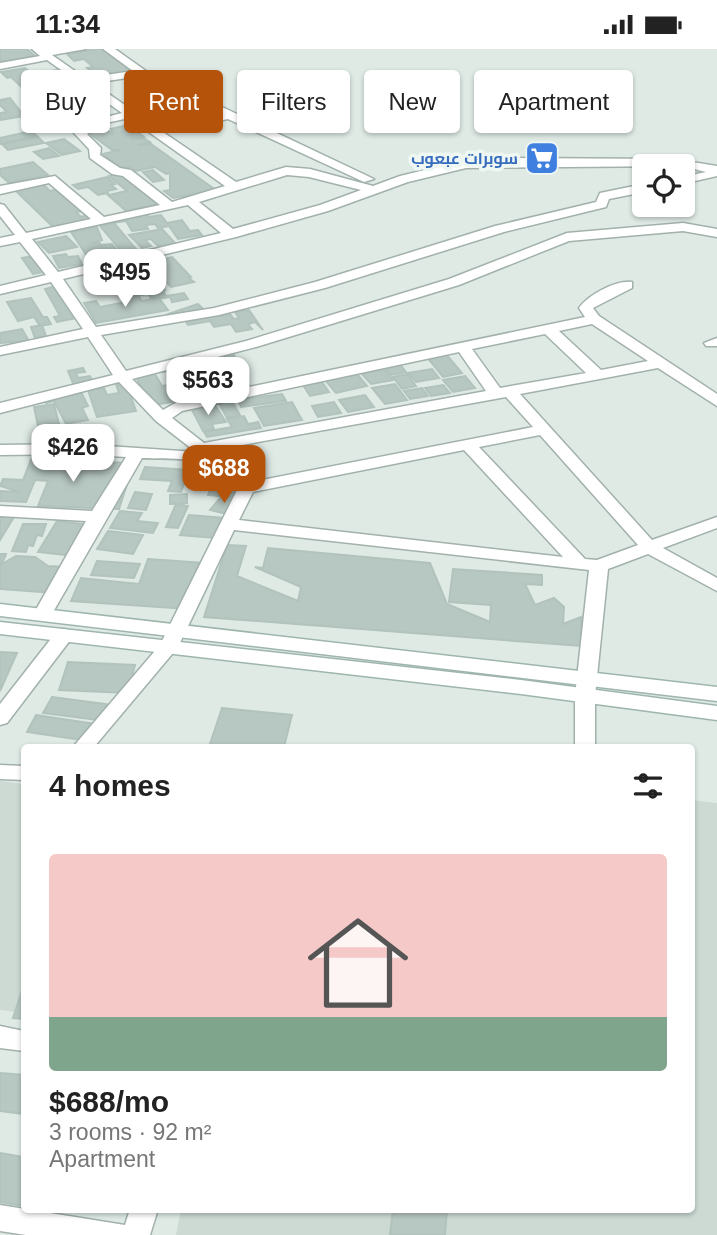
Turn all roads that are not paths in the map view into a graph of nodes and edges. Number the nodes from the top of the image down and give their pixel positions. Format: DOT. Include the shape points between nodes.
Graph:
graph roads {
  1 [pos="81,49"];
  2 [pos="108,49"];
  3 [pos="43,53"];
  4 [pos="0,66"];
  5 [pos="68,70"];
  6 [pos="138,70"];
  7 [pos="223,112"];
  8 [pos="229,115"];
  9 [pos="124,116"];
  10 [pos="223,116"];
  11 [pos="158,133"];
  12 [pos="717,171"];
  13 [pos="695,177"];
  14 [pos="235,187"];
  15 [pos="379,188"];
  16 [pos="0,190"];
  17 [pos="632,190"];
  18 [pos="190,201"];
  19 [pos="170,207"];
  20 [pos="0,208"];
  21 [pos="101,221"];
  22 [pos="717,233"];
  23 [pos="231,234"];
  24 [pos="22,237"];
  25 [pos="0,242"];
  26 [pos="55,277"];
  27 [pos="626,285"];
  28 [pos="0,290"];
  29 [pos="594,319"];
  30 [pos="549,329"];
  31 [pos="90,332"];
  32 [pos="464,348"];
  33 [pos="0,351"];
  34 [pos="658,364"];
  35 [pos="596,374"];
  36 [pos="122,378"];
  37 [pos="503,393"];
  38 [pos="717,401"];
  39 [pos="0,408"];
  40 [pos="162,418"];
  41 [pos="541,430"];
  42 [pos="469,446"];
  43 [pos="0,450"];
  44 [pos="137,453"];
  45 [pos="208,453"];
  46 [pos="246,488"];
  47 [pos="0,511"];
  48 [pos="97,517"];
  49 [pos="717,522"];
  50 [pos="227,524"];
  51 [pos="650,548"];
  52 [pos="589,565"];
  53 [pos="715,581"];
  54 [pos="0,610"];
  55 [pos="43,615"];
  56 [pos="0,628"];
  57 [pos="64,635"];
  58 [pos="173,639"];
  59 [pos="586,687"];
  60 [pos="717,694"];
  61 [pos="7,699"];
  62 [pos="717,713"];
  63 [pos="0,718"];
  64 [pos="86,744"];
  65 [pos="585,744"];
  66 [pos="0,772"];
  67 [pos="21,773"];
  68 [pos="0,1037"];
  69 [pos="21,1040"];
  70 [pos="143,1213"];
  71 [pos="0,1218"];
  72 [pos="116,1235"];
  73 [pos="136,1235"];
  1 -- 3 [label="street"];
  2 -- 6 [label="street"];
  3 -- 4 [label="street"];
  3 -- 5 [label="street"];
  7 -- 8 [label="street"];
  8 -- 10 [label="street"];
  8 -- 15 [label="street"];
  9 -- 19 [label="street" via="80,133 95,148 94,156 127,173"];
  11 -- 14 [label="street"];
  12 -- 13 [label="street"];
  12 -- 15 [label="street" via="674,163 484,163 445,168"];
  14 -- 15 [label="street" via="293,171"];
  14 -- 18 [label="street"];
  15 -- 23 [label="street"];
  16 -- 21 [label="street" via="51,179"];
  17 -- 31 [label="street" via="604,196 602,204 500,229 320,285 214,312"];
  18 -- 19 [label="street"];
  18 -- 23 [label="street"];
  19 -- 21 [label="street"];
  20 -- 24 [label="street"];
  21 -- 24 [label="street"];
  22 -- 36 [label="street" via="683,227 562,239 454,282"];
  23 -- 26 [label="street"];
  24 -- 25 [label="street"];
  24 -- 26 [label="street"];
  26 -- 28 [label="street"];
  26 -- 31 [label="street"];
  27 -- 29 [label="street" via="588,304"];
  29 -- 30 [label="street"];
  29 -- 34 [label="street"];
  30 -- 32 [label="street"];
  30 -- 35 [label="street"];
  31 -- 33 [label="street"];
  31 -- 36 [label="street"];
  32 -- 37 [label="street"];
  32 -- 40 [label="street" via="177,407"];
  34 -- 35 [label="street"];
  34 -- 38 [label="street"];
  35 -- 37 [label="street"];
  36 -- 39 [label="street"];
  36 -- 40 [label="street"];
  37 -- 41 [label="street"];
  37 -- 45 [label="street"];
  40 -- 45 [label="street"];
  41 -- 42 [label="street"];
  41 -- 51 [label="street"];
  42 -- 46 [label="street"];
  42 -- 52 [label="street"];
  43 -- 44 [label="street"];
  44 -- 45 [label="street"];
  44 -- 48 [label="street"];
  45 -- 46 [label="street" via="240,474"];
  46 -- 50 [label="street"];
  47 -- 48 [label="street"];
  48 -- 55 [label="street"];
  49 -- 51 [label="street"];
  50 -- 52 [label="street"];
  50 -- 58 [label="street"];
  51 -- 52 [label="street"];
  51 -- 53 [label="street"];
  52 -- 59 [label="street"];
  54 -- 55 [label="main road"];
  55 -- 58 [label="main road"];
  56 -- 57 [label="main road"];
  57 -- 58 [label="main road"];
  57 -- 61 [label="street"];
  58 -- 59 [label="main road"];
  58 -- 64 [label="street"];
  59 -- 60 [label="main road"];
  59 -- 62 [label="main road"];
  59 -- 65 [label="street"];
  61 -- 63 [label="street"];
  66 -- 67 [label="street"];
  68 -- 69 [label="street"];
  70 -- 73 [label="street"];
  71 -- 72 [label="street"];
}
